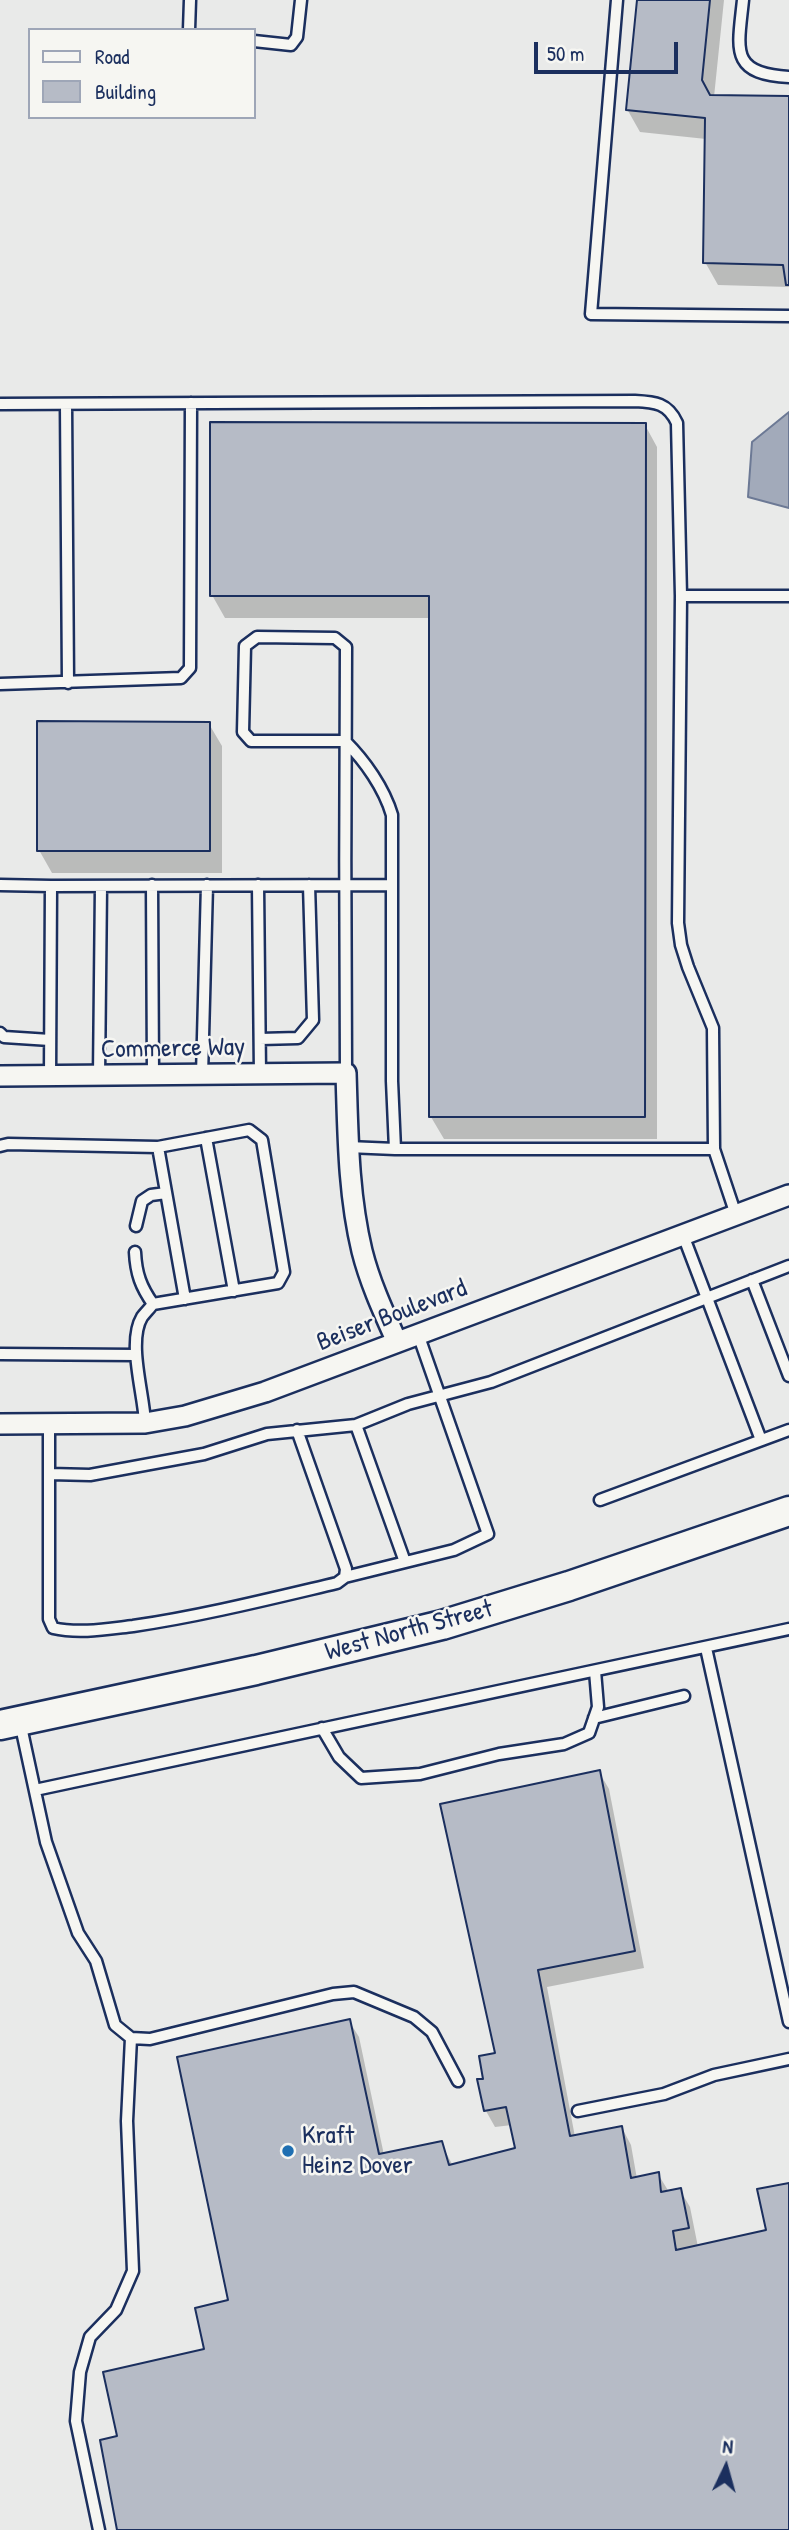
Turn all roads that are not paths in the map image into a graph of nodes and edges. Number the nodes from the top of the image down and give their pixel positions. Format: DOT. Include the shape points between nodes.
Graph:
graph roads {
  1 [pos="190,0"];
  2 [pos="300,0"];
  3 [pos="617,0"];
  4 [pos="743,0"];
  5 [pos="189,28"];
  6 [pos="256,41"];
  7 [pos="789,77"];
  8 [pos="789,316"];
  9 [pos="191,403"];
  10 [pos="0,404"];
  11 [pos="66,404"];
  12 [pos="681,596"];
  13 [pos="789,596"];
  14 [pos="68,683"];
  15 [pos="0,684"];
  16 [pos="345,741"];
  17 [pos="345,884"];
  18 [pos="0,885"];
  19 [pos="152,885"];
  20 [pos="207,885"];
  21 [pos="258,885"];
  22 [pos="309,885"];
  23 [pos="392,885"];
  24 [pos="51,886"];
  25 [pos="102,886"];
  26 [pos="0,1033"];
  27 [pos="260,1039"];
  28 [pos="50,1040"];
  29 [pos="346,1073"];
  30 [pos="202,1074"];
  31 [pos="260,1074"];
  32 [pos="153,1075"];
  33 [pos="0,1076"];
  34 [pos="50,1076"];
  35 [pos="99,1076"];
  36 [pos="206,1138"];
  37 [pos="0,1146"];
  38 [pos="158,1147"];
  39 [pos="348,1147"];
  40 [pos="395,1149"];
  41 [pos="714,1149"];
  42 [pos="166,1192"];
  43 [pos="789,1195"];
  44 [pos="736,1215"];
  45 [pos="136,1226"];
  46 [pos="683,1235"];
  47 [pos="135,1252"];
  48 [pos="789,1266"];
  49 [pos="752,1280"];
  50 [pos="234,1291"];
  51 [pos="706,1298"];
  52 [pos="185,1299"];
  53 [pos="153,1304"];
  54 [pos="418,1334"];
  55 [pos="397,1342"];
  56 [pos="0,1354"];
  57 [pos="136,1355"];
  58 [pos="789,1376"];
  59 [pos="442,1396"];
  60 [pos="145,1423"];
  61 [pos="0,1424"];
  62 [pos="49,1425"];
  63 [pos="356,1425"];
  64 [pos="297,1430"];
  65 [pos="789,1430"];
  66 [pos="761,1440"];
  67 [pos="50,1474"];
  68 [pos="600,1500"];
  69 [pos="789,1511"];
  70 [pos="405,1562"];
  71 [pos="345,1577"];
  72 [pos="789,1629"];
  73 [pos="705,1648"];
  74 [pos="595,1671"];
  75 [pos="684,1696"];
  76 [pos="594,1718"];
  77 [pos="10,1724"];
  78 [pos="322,1728"];
  79 [pos="35,1790"];
  80 [pos="789,2022"];
  81 [pos="131,2038"];
  82 [pos="789,2059"];
  83 [pos="458,2081"];
  84 [pos="578,2111"];
  85 [pos="99,2530"];
  1 -- 5 [label="lane"];
  2 -- 6 [label="lane" via="297,37 291,44"];
  3 -- 8 [label="lane" via="591,314"];
  4 -- 7 [label="lane" via="739,39 743,59 756,72"];
  9 -- 11 [label="lane"];
  9 -- 12 [label="lane" via="635,401 666,406 677,423"];
  9 -- 14 [label="lane" via="190,668 181,678"];
  10 -- 11 [label="lane"];
  11 -- 14 [label="lane"];
  12 -- 13 [label="lane"];
  12 -- 41 [label="lane" via="678,923 688,967 713,1028"];
  14 -- 15 [label="lane"];
  16 -- 16 [label="lane" via="345,647 335,638 257,637 244,646 243,732 251,740"];
  16 -- 17 [label="lane"];
  16 -- 23 [label="lane" via="361,757 389,805"];
  17 -- 22 [label="lane"];
  17 -- 23 [label="lane"];
  17 -- 29 [label="lane"];
  18 -- 24 [label="lane"];
  19 -- 20 [label="lane"];
  19 -- 25 [label="lane"];
  19 -- 32 [label="lane"];
  20 -- 21 [label="lane"];
  20 -- 30 [label="lane"];
  21 -- 22 [label="lane"];
  21 -- 27 [label="lane"];
  22 -- 27 [label="lane" via="313,1020 298,1038"];
  23 -- 40 [label="lane"];
  24 -- 25 [label="lane"];
  24 -- 28 [label="lane"];
  25 -- 35 [label="lane"];
  26 -- 28 [label="lane"];
  27 -- 31 [label="lane"];
  28 -- 34 [label="lane"];
  29 -- 31 [label="street, Commerce Way"];
  29 -- 39 [label="street"];
  30 -- 31 [label="street, Commerce Way"];
  30 -- 32 [label="street, Commerce Way"];
  32 -- 35 [label="street, Commerce Way"];
  33 -- 34 [label="street, Commerce Way"];
  34 -- 35 [label="street, Commerce Way"];
  36 -- 38 [label="lane"];
  36 -- 50 [label="lane"];
  36 -- 50 [label="lane" via="249,1130 262,1140 284,1272 278,1283"];
  37 -- 38 [label="lane"];
  38 -- 42 [label="lane"];
  39 -- 40 [label="lane"];
  39 -- 55 [label="street" via="362,1252"];
  40 -- 41 [label="lane"];
  41 -- 44 [label="lane"];
  42 -- 45 [label="lane" via="142,1201"];
  42 -- 52 [label="lane"];
  43 -- 44 [label="street, Beiser Boulevard"];
  44 -- 46 [label="street, Beiser Boulevard"];
  46 -- 51 [label="lane"];
  46 -- 54 [label="street, Beiser Boulevard"];
  47 -- 53 [label="lane" via="141,1288"];
  48 -- 49 [label="lane"];
  49 -- 51 [label="lane"];
  49 -- 58 [label="lane"];
  50 -- 52 [label="lane"];
  51 -- 59 [label="lane" via="491,1382"];
  51 -- 66 [label="lane"];
  52 -- 53 [label="lane"];
  53 -- 57 [label="lane" via="136,1334"];
  54 -- 55 [label="street, Beiser Boulevard"];
  54 -- 59 [label="lane"];
  55 -- 60 [label="street, Beiser Boulevard" via="265,1392"];
  56 -- 57 [label="lane"];
  57 -- 60 [label="lane"];
  59 -- 63 [label="lane"];
  59 -- 70 [label="lane" via="488,1534 454,1550"];
  60 -- 62 [label="street, Beiser Boulevard"];
  61 -- 62 [label="street, Beiser Boulevard"];
  62 -- 67 [label="lane"];
  63 -- 64 [label="lane"];
  63 -- 70 [label="lane"];
  64 -- 67 [label="lane" via="267,1434 204,1454 90,1475"];
  64 -- 71 [label="lane"];
  65 -- 66 [label="lane"];
  66 -- 68 [label="lane"];
  67 -- 71 [label="lane" via="53,1628 99,1630 174,1620 337,1583"];
  69 -- 77 [label="main road, West North Street" via="442,1625"];
  70 -- 71 [label="lane"];
  72 -- 73 [label="lane"];
  73 -- 74 [label="lane"];
  73 -- 80 [label="lane"];
  74 -- 76 [label="lane" via="598,1707"];
  74 -- 78 [label="lane"];
  75 -- 76 [label="lane"];
  76 -- 78 [label="lane" via="589,1733 564,1744 420,1774 361,1779 339,1757"];
  77 -- 79 [label="lane"];
  78 -- 79 [label="lane"];
  79 -- 81 [label="lane" via="46,1842 78,1933 96,1961 115,2025"];
  81 -- 83 [label="lane" via="150,2039 354,1992 414,2017 432,2032"];
  81 -- 85 [label="lane" via="127,2121 133,2271 116,2309 90,2337 80,2372 76,2421"];
  82 -- 84 [label="lane" via="714,2075 664,2094"];
}
